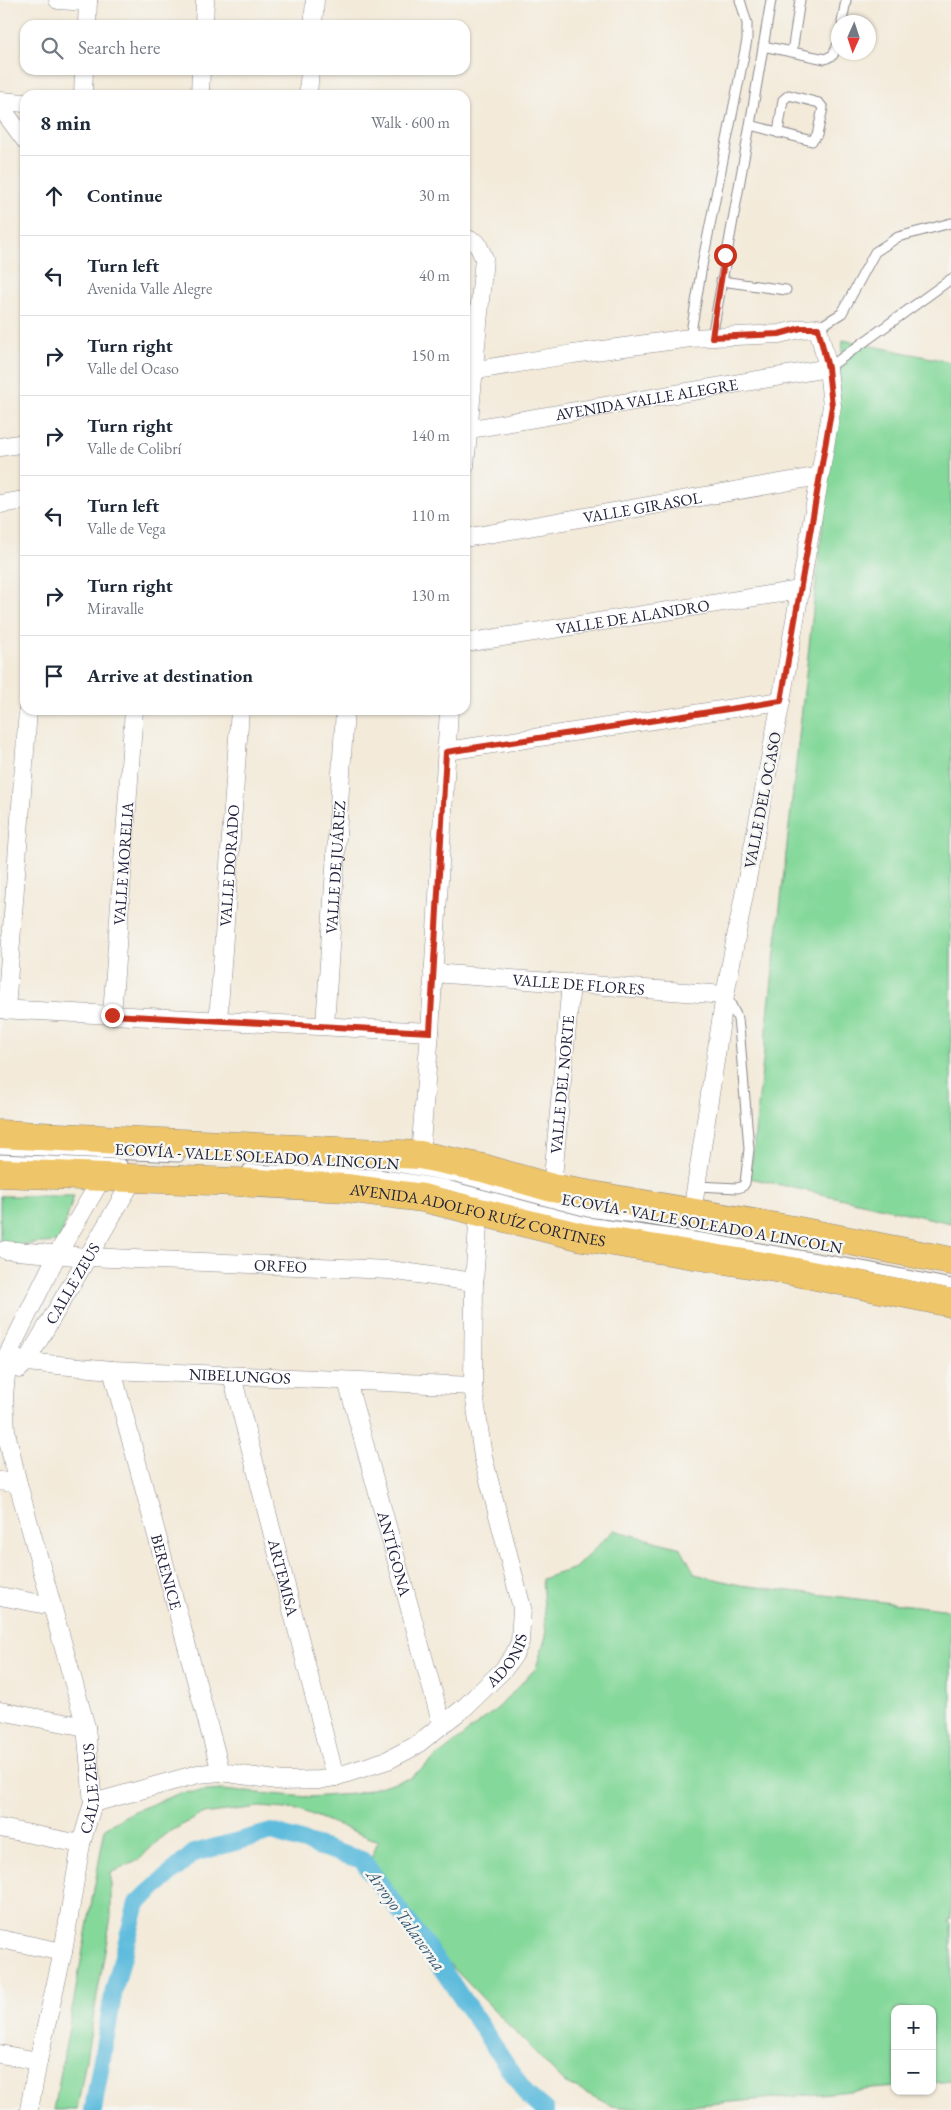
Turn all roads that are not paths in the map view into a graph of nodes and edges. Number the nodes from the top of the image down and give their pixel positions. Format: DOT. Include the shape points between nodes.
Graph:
graph roads {
  1 [pos="58,0"];
  2 [pos="205,0"];
  3 [pos="315,0"];
  4 [pos="740,0"];
  5 [pos="771,0"];
  6 [pos="800,0"];
  7 [pos="846,0"];
  8 [pos="88,1"];
  9 [pos="843,15"];
  10 [pos="87,20"];
  11 [pos="204,20"];
  12 [pos="313,20"];
  13 [pos="763,46"];
  14 [pos="792,52"];
  15 [pos="831,56"];
  16 [pos="84,75"];
  17 [pos="201,75"];
  18 [pos="310,75"];
  19 [pos="83,90"];
  20 [pos="200,90"];
  21 [pos="308,90"];
  22 [pos="0,101"];
  23 [pos="20,103"];
  24 [pos="0,106"];
  25 [pos="750,125"];
  26 [pos="20,133"];
  27 [pos="778,133"];
  28 [pos="951,223"];
  29 [pos="470,240"];
  30 [pos="951,279"];
  31 [pos="721,280"];
  32 [pos="786,290"];
  33 [pos="818,328"];
  34 [pos="712,337"];
  35 [pos="690,338"];
  36 [pos="470,364"];
  37 [pos="828,368"];
  38 [pos="470,372"];
  39 [pos="470,429"];
  40 [pos="20,444"];
  41 [pos="0,447"];
  42 [pos="820,476"];
  43 [pos="20,501"];
  44 [pos="0,504"];
  45 [pos="470,537"];
  46 [pos="800,590"];
  47 [pos="470,642"];
  48 [pos="781,701"];
  49 [pos="28,715"];
  50 [pos="134,715"];
  51 [pos="240,715"];
  52 [pos="344,715"];
  53 [pos="449,715"];
  54 [pos="446,752"];
  55 [pos="433,973"];
  56 [pos="571,983"];
  57 [pos="725,995"];
  58 [pos="3,1010"];
  59 [pos="112,1015"];
  60 [pos="218,1021"];
  61 [pos="325,1026"];
  62 [pos="430,1032"];
  63 [pos="0,1134"];
  64 [pos="0,1149"];
  65 [pos="420,1155"];
  66 [pos="189,1157"];
  67 [pos="0,1159"];
  68 [pos="248,1160"];
  69 [pos="179,1166"];
  70 [pos="239,1169"];
  71 [pos="0,1174"];
  72 [pos="102,1178"];
  73 [pos="134,1178"];
  74 [pos="696,1186"];
  75 [pos="552,1188"];
  76 [pos="478,1211"];
  77 [pos="697,1220"];
  78 [pos="5,1250"];
  79 [pos="57,1255"];
  80 [pos="88,1257"];
  81 [pos="951,1261"];
  82 [pos="474,1282"];
  83 [pos="951,1284"];
  84 [pos="951,1303"];
  85 [pos="8,1354"];
  86 [pos="26,1362"];
  87 [pos="112,1370"];
  88 [pos="232,1376"];
  89 [pos="347,1381"];
  90 [pos="5,1384"];
  91 [pos="473,1386"];
  92 [pos="0,1481"];
  93 [pos="18,1484"];
  94 [pos="0,1596"];
  95 [pos="52,1606"];
  96 [pos="0,1711"];
  97 [pos="442,1725"];
  98 [pos="86,1727"];
  99 [pos="221,1772"];
  100 [pos="335,1777"];
  101 [pos="93,1803"];
  102 [pos="0,1828"];
  103 [pos="81,1844"];
  104 [pos="0,1939"];
  105 [pos="63,1952"];
  106 [pos="0,2054"];
  107 [pos="38,2061"];
  108 [pos="29,2110"];
  1 -- 8 [label="street"];
  2 -- 11 [label="street"];
  3 -- 12 [label="street"];
  4 -- 35 [label="lane" via="747,23 747,40"];
  5 -- 13 [label="lane"];
  6 -- 14 [label="lane"];
  7 -- 9 [label="lane"];
  8 -- 10 [label="street"];
  13 -- 14 [label="lane"];
  13 -- 25 [label="lane"];
  14 -- 15 [label="lane" via="825,59"];
  16 -- 19 [label="street"];
  17 -- 20 [label="street"];
  18 -- 21 [label="street"];
  22 -- 23 [label="street"];
  24 -- 26 [label="street"];
  25 -- 27 [label="lane"];
  25 -- 31 [label="lane"];
  27 -- 27 [label="lane" via="812,141 818,135 823,108 819,103 789,96 783,100"];
  28 -- 33 [label="lane" via="898,237 875,252 842,314"];
  29 -- 36 [label="street" via="477,243 484,258"];
  30 -- 37 [label="lane"];
  31 -- 32 [label="lane"];
  31 -- 34 [label="lane"];
  33 -- 34 [label="street" via="801,328 779,334"];
  33 -- 37 [label="street, VALLE DEL OCASO"];
  34 -- 35 [label="street"];
  35 -- 38 [label="street"];
  37 -- 39 [label="street, AVENIDA VALLE ALEGRE"];
  37 -- 42 [label="street, VALLE DEL OCASO" via="832,406"];
  40 -- 41 [label="street"];
  42 -- 45 [label="street, VALLE GIRASOL"];
  42 -- 46 [label="street, VALLE DEL OCASO"];
  43 -- 44 [label="street"];
  46 -- 47 [label="street, VALLE DE ALANDRO"];
  46 -- 48 [label="street, VALLE DEL OCASO"];
  48 -- 54 [label="street"];
  48 -- 57 [label="street, VALLE DEL OCASO"];
  49 -- 58 [label="street"];
  50 -- 59 [label="street, VALLE MORELIA"];
  51 -- 60 [label="street, VALLE DORADO"];
  52 -- 61 [label="street, VALLE DE JUÁREZ"];
  53 -- 54 [label="street"];
  54 -- 55 [label="street"];
  55 -- 56 [label="street, VALLE DE FLORES"];
  55 -- 62 [label="street"];
  56 -- 57 [label="street, VALLE DE FLORES"];
  56 -- 75 [label="street, VALLE DEL NORTE"];
  57 -- 74 [label="street, VALLE DEL OCASO"];
  57 -- 74 [label="lane" via="738,1019 750,1149 745,1183 738,1188"];
  58 -- 59 [label="street"];
  59 -- 60 [label="street"];
  60 -- 61 [label="street"];
  61 -- 62 [label="street"];
  62 -- 65 [label="street"];
  63 -- 65 [label="main road"];
  64 -- 66 [label="lane"];
  65 -- 75 [label="main road"];
  67 -- 69 [label="lane, ECOVÍA - VALLE SOLEADO A LINCOLN"];
  68 -- 77 [label="lane" via="387,1166 455,1177 587,1212"];
  70 -- 83 [label="lane, ECOVÍA - VALLE SOLEADO A LINCOLN" via="379,1174 448,1185 587,1222 708,1239"];
  71 -- 72 [label="main road, AVENIDA ADOLFO RUÍZ CORTINES"];
  72 -- 73 [label="main road, AVENIDA ADOLFO RUÍZ CORTINES"];
  72 -- 79 [label="street, CALLE ZEUS"];
  73 -- 76 [label="main road, AVENIDA ADOLFO RUÍZ CORTINES" via="346,1188 423,1198"];
  73 -- 80 [label="street, CALLE ZEUS"];
  74 -- 77 [label="street, VALLE DEL OCASO"];
  75 -- 77 [label="main road"];
  76 -- 82 [label="street, ADONIS"];
  76 -- 84 [label="main road, AVENIDA ADOLFO RUÍZ CORTINES" via="582,1237 781,1269"];
  77 -- 81 [label="main road" via="794,1230"];
  78 -- 79 [label="street, ORFEO"];
  79 -- 80 [label="street, ORFEO"];
  79 -- 85 [label="street, CALLE ZEUS"];
  80 -- 82 [label="street, ORFEO" via="390,1270"];
  80 -- 86 [label="street, CALLE ZEUS"];
  82 -- 91 [label="street, ADONIS"];
  85 -- 86 [label="street, NIBELUNGOS"];
  85 -- 90 [label="street, CALLE ZEUS"];
  86 -- 87 [label="street, NIBELUNGOS"];
  86 -- 90 [label="street, CALLE ZEUS"];
  87 -- 88 [label="street, NIBELUNGOS"];
  87 -- 99 [label="street, BERENICE"];
  88 -- 89 [label="street, NIBELUNGOS"];
  88 -- 100 [label="street, ARTEMISA"];
  89 -- 91 [label="street, NIBELUNGOS"];
  89 -- 97 [label="street, ANTÍGONA"];
  90 -- 93 [label="street, CALLE ZEUS" via="4,1417"];
  91 -- 97 [label="street, ADONIS" via="483,1457 522,1608 522,1624 520,1642 504,1669"];
  92 -- 93 [label="street"];
  93 -- 95 [label="street, CALLE ZEUS"];
  94 -- 95 [label="street"];
  95 -- 98 [label="street, CALLE ZEUS"];
  96 -- 98 [label="street"];
  97 -- 100 [label="street, ADONIS" via="388,1760"];
  98 -- 101 [label="street, CALLE ZEUS"];
  99 -- 100 [label="street, ADONIS" via="283,1781"];
  99 -- 101 [label="street, ADONIS" via="198,1774"];
  101 -- 103 [label="street, CALLE ZEUS"];
  102 -- 103 [label="street"];
  103 -- 105 [label="street, CALLE ZEUS"];
  104 -- 105 [label="street"];
  105 -- 107 [label="street, CALLE ZEUS"];
  106 -- 107 [label="street"];
  107 -- 108 [label="street, CALLE ZEUS"];
}
